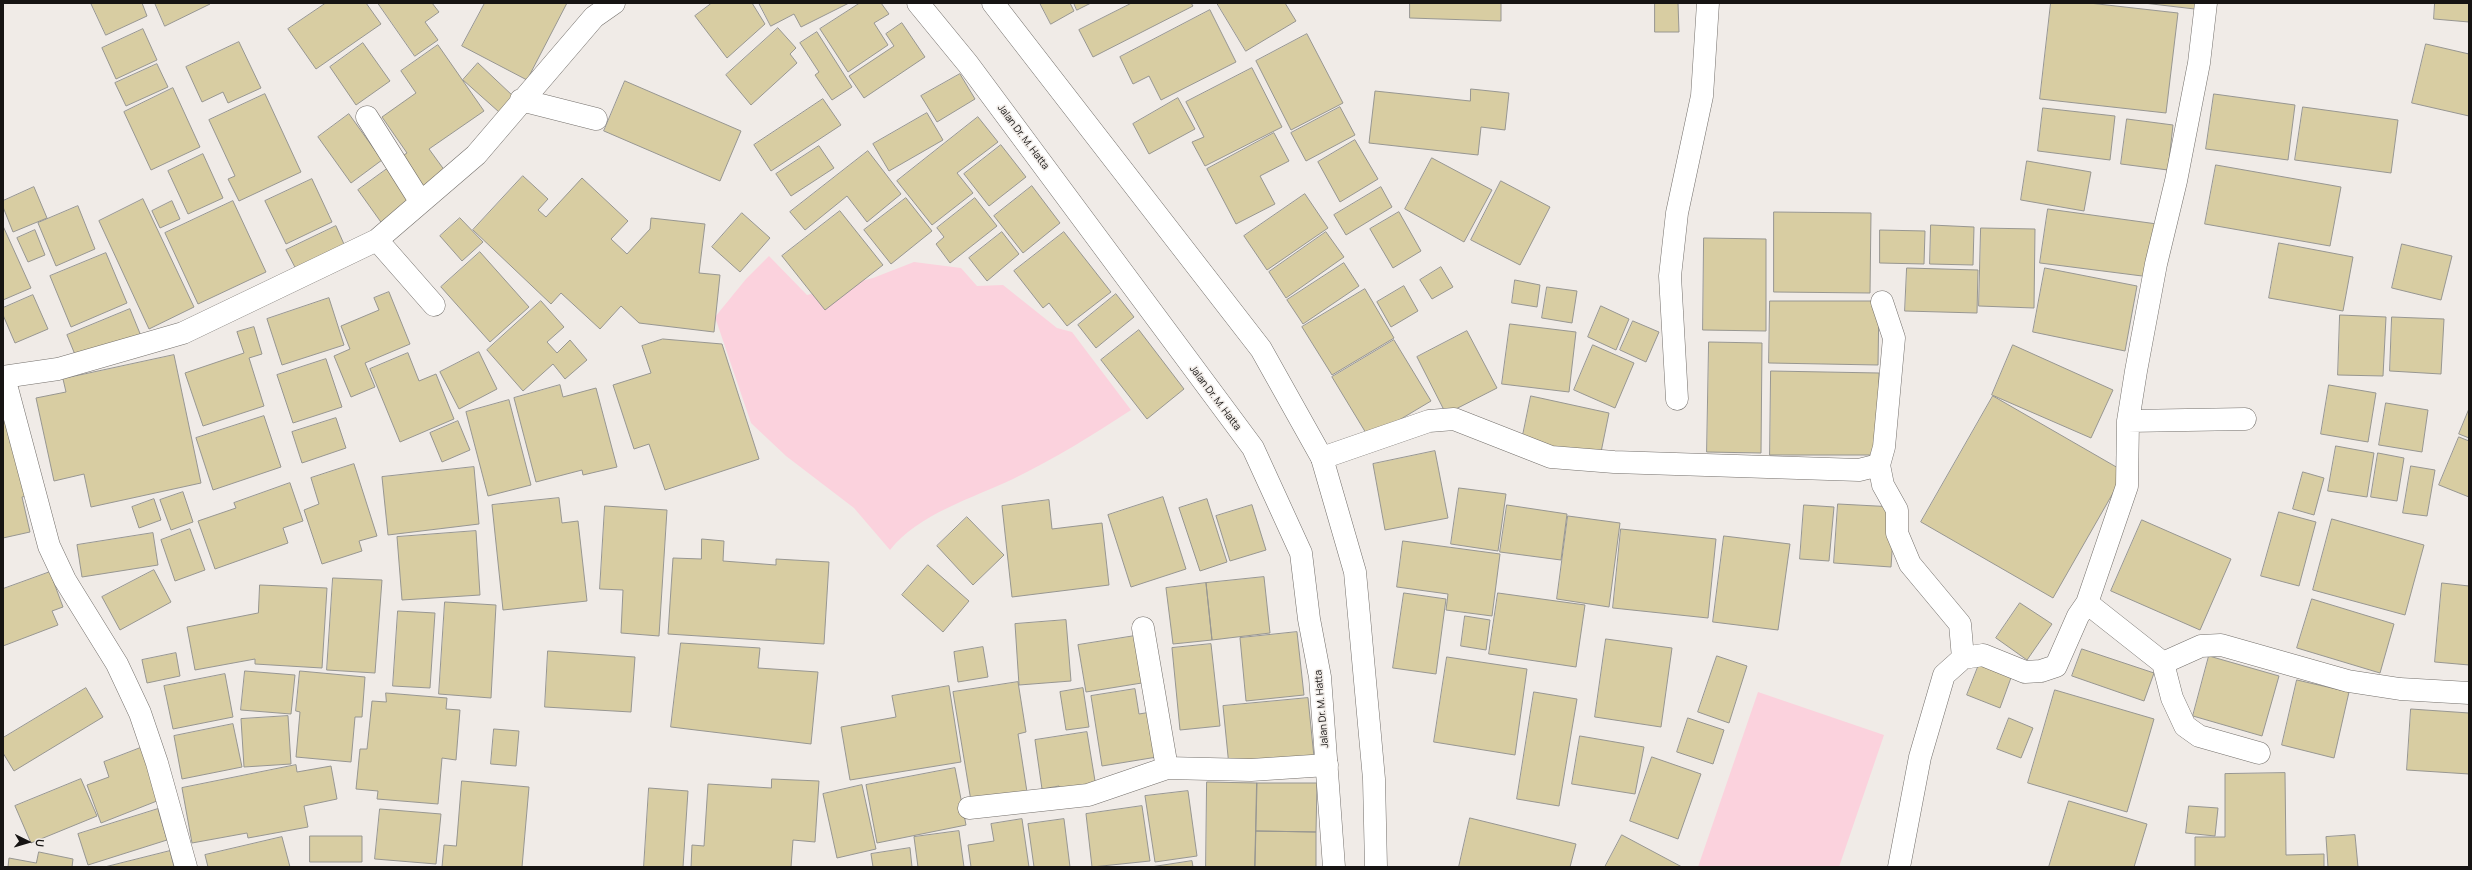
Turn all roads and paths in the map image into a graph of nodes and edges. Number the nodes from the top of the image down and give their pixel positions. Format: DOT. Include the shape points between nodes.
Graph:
graph roads {
  1 [pos="614,3"];
  2 [pos="918,3"];
  3 [pos="993,3"];
  4 [pos="1708,3"];
  5 [pos="2206,3"];
  6 [pos="521,100"];
  7 [pos="367,118"];
  8 [pos="596,119"];
  9 [pos="420,201"];
  10 [pos="377,240"];
  11 [pos="1882,302"];
  12 [pos="434,305"];
  13 [pos="4,377"];
  14 [pos="1677,399"];
  15 [pos="2244,419"];
  16 [pos="2128,421"];
  17 [pos="1322,458"];
  18 [pos="1879,465"];
  19 [pos="2087,603"];
  20 [pos="1143,628"];
  21 [pos="1963,658"];
  22 [pos="2163,663"];
  23 [pos="2469,693"];
  24 [pos="2259,753"];
  25 [pos="1327,765"];
  26 [pos="1167,768"];
  27 [pos="969,808"];
  28 [pos="186,867"];
  29 [pos="1334,867"];
  30 [pos="1376,867"];
  31 [pos="1899,867"];
  1 -- 6 [label="street" via="594,17"];
  2 -- 25 [label="street, Jalan Dr. M. Hatta" via="968,64 1252,448 1301,553 1309,619 1320,677"];
  3 -- 17 [label="street" via="1261,349"];
  4 -- 14 [label="street" via="1702,96 1677,213 1670,276"];
  5 -- 16 [label="street" via="2199,63 2176,181 2156,264"];
  6 -- 8 [label="street"];
  6 -- 9 [label="street" via="476,155"];
  7 -- 9 [label="street"];
  9 -- 10 [label="street"];
  10 -- 12 [label="street"];
  10 -- 13 [label="street" via="183,333 58,369"];
  11 -- 18 [label="street" via="1894,338 1884,447"];
  13 -- 28 [label="street" via="49,546 64,580 117,664 140,713"];
  15 -- 16 [label="street"];
  16 -- 19 [label="street" via="2127,486"];
  17 -- 18 [label="street" via="1429,421 1454,419 1551,457 1614,462 1860,470"];
  17 -- 30 [label="street" via="1355,572 1374,779"];
  18 -- 21 [label="street" via="1883,485 1897,510 1897,533 1910,564 1960,624"];
  19 -- 21 [label="street" via="2078,616 2056,666 2041,671 2025,672 1983,655"];
  19 -- 22 [label="street"];
  20 -- 26 [label="street"];
  21 -- 31 [label="street" via="1944,676 1920,757"];
  22 -- 23 [label="street" via="2201,646 2221,645 2348,681 2400,689"];
  22 -- 24 [label="street" via="2172,698 2185,726 2199,736"];
  25 -- 26 [label="street" via="1251,770"];
  25 -- 29 [label="street, Jalan Dr. M. Hatta"];
  26 -- 27 [label="street" via="1088,796"];
}
